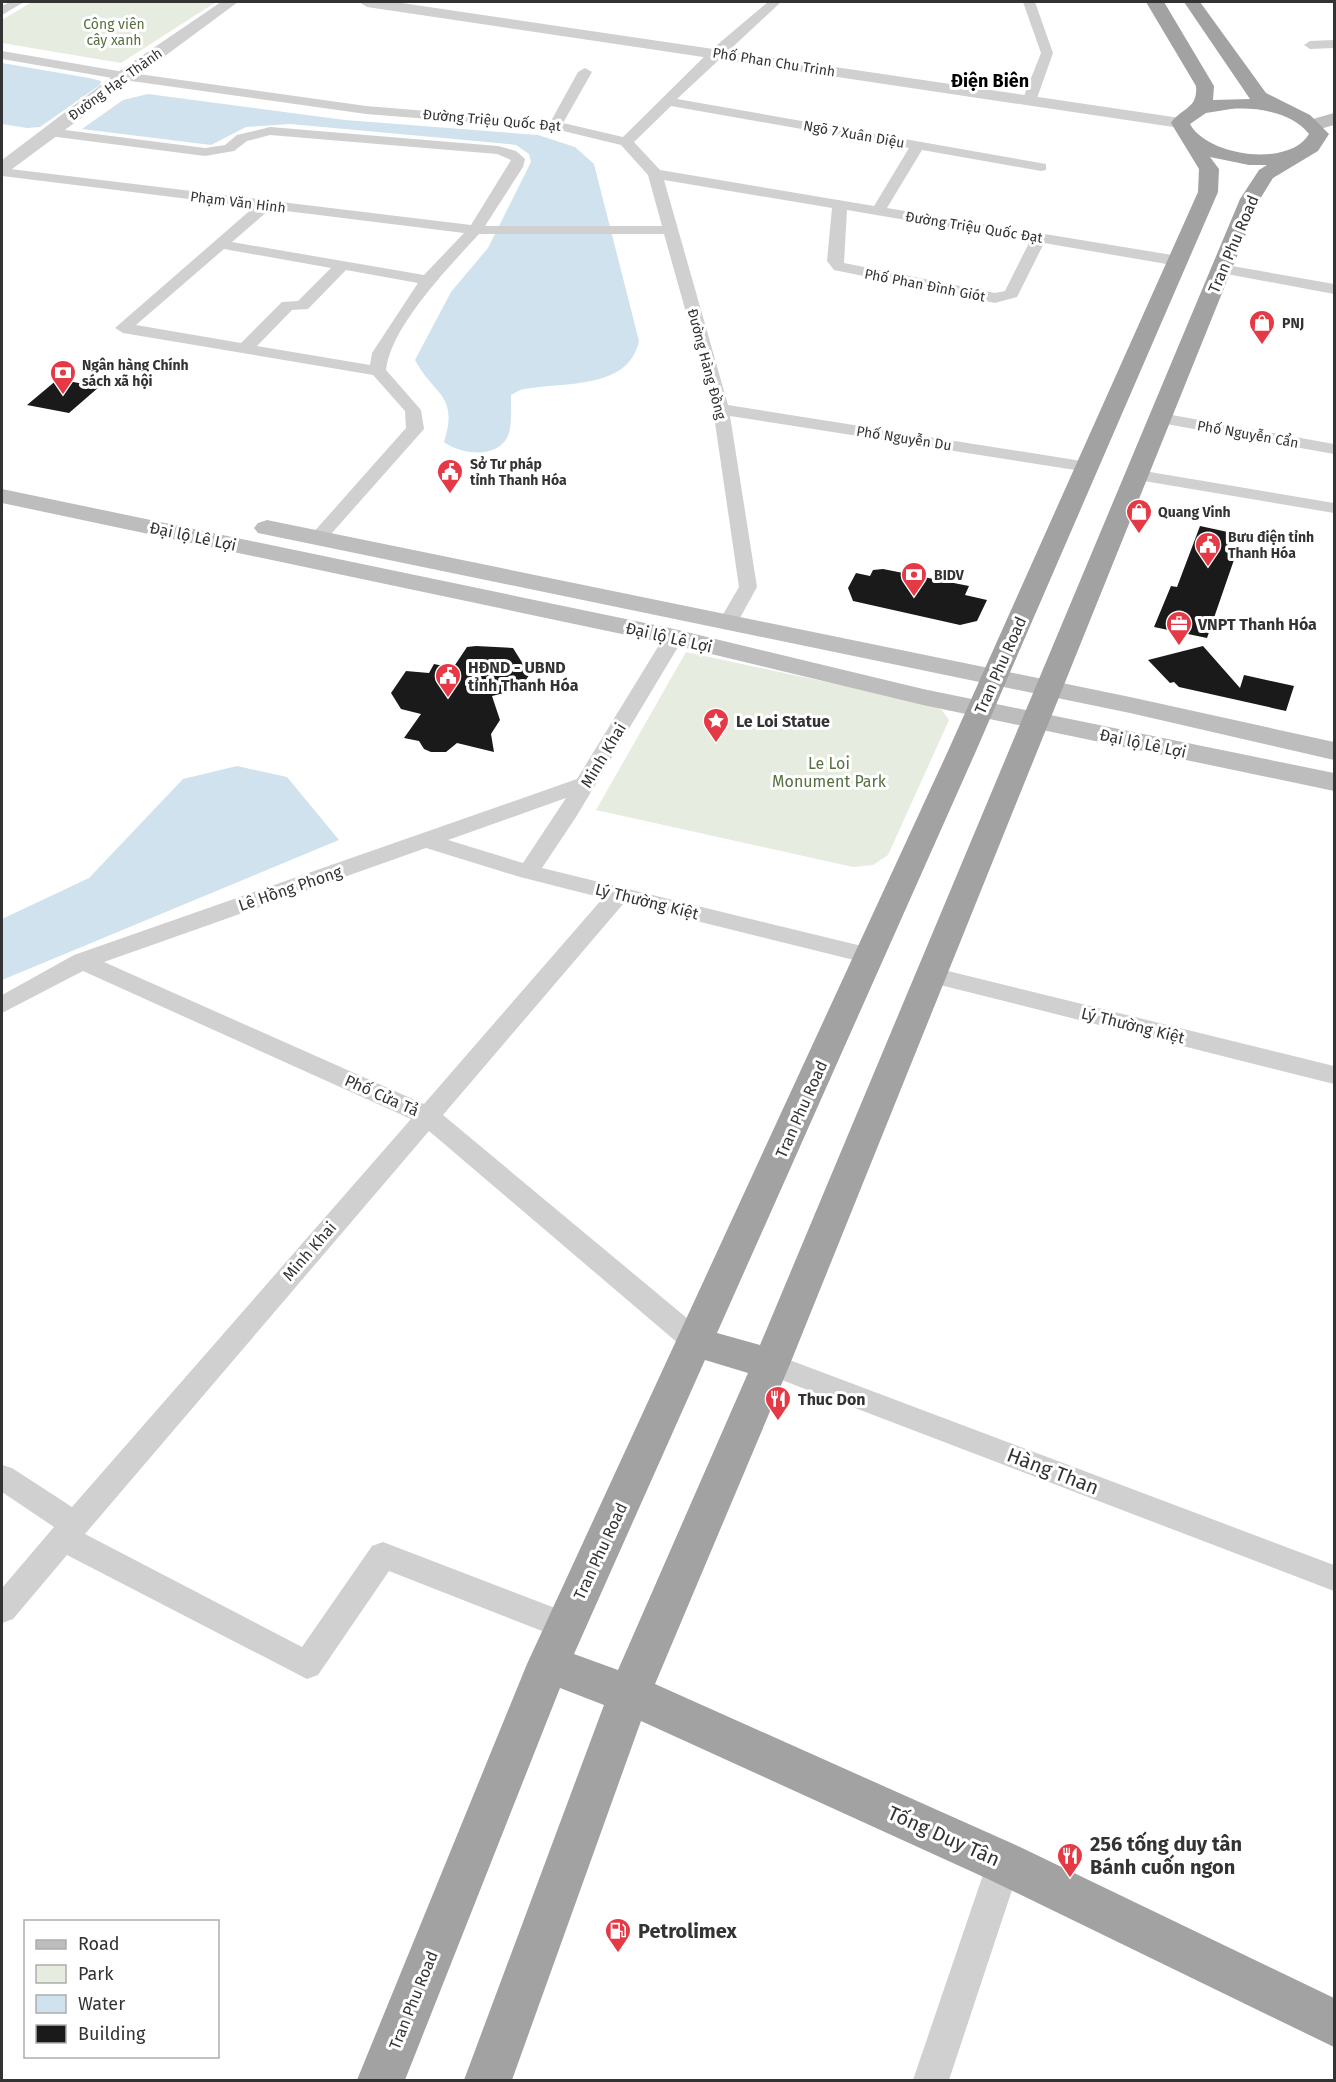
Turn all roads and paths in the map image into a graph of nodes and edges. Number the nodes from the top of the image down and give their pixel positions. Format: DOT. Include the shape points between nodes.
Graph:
graph roads {
  1 [pos="18,2"];
  2 [pos="230,2"];
  3 [pos="368,2"];
  4 [pos="775,2"];
  5 [pos="1029,2"];
  6 [pos="1155,2"];
  7 [pos="1192,2"];
  8 [pos="2,11"];
  9 [pos="1335,44"];
  10 [pos="1310,45"];
  11 [pos="716,53"];
  12 [pos="2,55"];
  13 [pos="585,72"];
  14 [pos="124,76"];
  15 [pos="668,101"];
  16 [pos="1029,101"];
  17 [pos="1199,109"];
  18 [pos="1282,110"];
  19 [pos="362,113"];
  20 [pos="1335,119"];
  21 [pos="555,124"];
  22 [pos="1313,125"];
  23 [pos="49,132"];
  24 [pos="1185,132"];
  25 [pos="341,137"];
  26 [pos="626,142"];
  27 [pos="918,145"];
  28 [pos="1293,157"];
  29 [pos="1041,167"];
  30 [pos="2,170"];
  31 [pos="655,174"];
  32 [pos="266,205"];
  33 [pos="840,205"];
  34 [pos="878,211"];
  35 [pos="476,230"];
  36 [pos="671,230"];
  37 [pos="1039,237"];
  38 [pos="220,244"];
  39 [pos="1178,261"];
  40 [pos="344,265"];
  41 [pos="1221,269"];
  42 [pos="428,280"];
  43 [pos="1335,289"];
  44 [pos="244,349"];
  45 [pos="1137,356"];
  46 [pos="1183,365"];
  47 [pos="378,371"];
  48 [pos="721,409"];
  49 [pos="1161,418"];
  50 [pos="1335,449"];
  51 [pos="1088,467"];
  52 [pos="2,474"];
  53 [pos="1138,475"];
  54 [pos="2,496"];
  55 [pos="168,508"];
  56 [pos="1335,508"];
  57 [pos="151,527"];
  58 [pos="318,538"];
  59 [pos="728,623"];
  60 [pos="674,637"];
  61 [pos="995,677"];
  62 [pos="1051,689"];
  63 [pos="980,709"];
  64 [pos="1037,721"];
  65 [pos="1335,751"];
  66 [pos="1335,782"];
  67 [pos="585,784"];
  68 [pos="425,840"];
  69 [pos="528,872"];
  70 [pos="619,894"];
  71 [pos="870,956"];
  72 [pos="82,961"];
  73 [pos="932,975"];
  74 [pos="2,1005"];
  75 [pos="1335,1075"];
  76 [pos="426,1115"];
  77 [pos="696,1342"];
  78 [pos="771,1364"];
  79 [pos="2,1477"];
  80 [pos="68,1531"];
  81 [pos="1335,1578"];
  82 [pos="2,1609"];
  83 [pos="556,1645"];
  84 [pos="629,1694"];
  85 [pos="1004,1863"];
  86 [pos="1335,2023"];
  87 [pos="381,2080"];
  88 [pos="488,2080"];
  89 [pos="931,2080"];
  1 -- 8 [label="street"];
  2 -- 14 [label="street, Đường Hạc Thành"];
  3 -- 11 [label="street, Phố Phan Chu Trinh"];
  4 -- 11 [label="street"];
  5 -- 16 [label="street" via="1047,53"];
  6 -- 17 [label="highway" via="1206,86 1206,97"];
  7 -- 18 [label="highway" via="1248,85 1259,97"];
  9 -- 10 [label="street"];
  11 -- 15 [label="street"];
  11 -- 16 [label="street, Phố Phan Chu Trinh"];
  12 -- 14 [label="street, Đường Triệu Quốc Đạt"];
  13 -- 21 [label="street"];
  14 -- 19 [label="street, Đường Triệu Quốc Đạt"];
  14 -- 23 [label="street, Đường Hạc Thành"];
  15 -- 26 [label="street"];
  15 -- 27 [label="street, Ngõ 7 Xuân Diệu"];
  16 -- 24 [label="street, Phố Phan Chu Trinh"];
  17 -- 18 [label="highway" via="1239,104"];
  17 -- 24 [label="highway" via="1186,115"];
  18 -- 22 [label="highway"];
  19 -- 21 [label="street, Đường Triệu Quốc Đạt"];
  19 -- 25 [label="street"];
  20 -- 22 [label="main road"];
  21 -- 26 [label="street, Đường Triệu Quốc Đạt"];
  22 -- 28 [label="highway, Tran Phu Road" via="1319,134 1318,143"];
  23 -- 25 [label="street" via="205,152 223,150 242,138 270,131"];
  23 -- 30 [label="street, Đường Hạc Thành"];
  24 -- 28 [label="highway" via="1206,150 1237,158"];
  24 -- 39 [label="highway, Tran Phu Road" via="1209,169 1208,192"];
  25 -- 35 [label="street" via="511,153 518,159 516,167"];
  26 -- 31 [label="street"];
  27 -- 29 [label="street, Ngõ 7 Xuân Diệu"];
  27 -- 34 [label="street"];
  28 -- 41 [label="highway, Tran Phu Road" via="1266,174 1255,190"];
  30 -- 32 [label="street, Phạm Văn Hinh"];
  31 -- 33 [label="street, Đường Triệu Quốc Đạt"];
  31 -- 36 [label="street, Đường Hàng Đồng"];
  32 -- 35 [label="street, Phạm Văn Hinh"];
  32 -- 38 [label="street"];
  33 -- 34 [label="street, Đường Triệu Quốc Đạt"];
  33 -- 37 [label="street, Phố Phan Đình Giót" via="835,261 839,267 995,298 1011,294"];
  34 -- 37 [label="street, Đường Triệu Quốc Đạt"];
  35 -- 36 [label="street, Phạm Văn Hinh"];
  35 -- 42 [label="street"];
  36 -- 48 [label="street, Đường Hàng Đồng"];
  37 -- 39 [label="street, Đường Triệu Quốc Đạt"];
  38 -- 40 [label="street"];
  38 -- 44 [label="street" via="123,328"];
  39 -- 45 [label="highway, Tran Phu Road"];
  40 -- 42 [label="street"];
  40 -- 44 [label="street" via="302,306 288,305"];
  41 -- 43 [label="street"];
  41 -- 46 [label="highway, Tran Phu Road"];
  42 -- 47 [label="street" via="380,353"];
  44 -- 47 [label="street"];
  45 -- 46 [label="highway"];
  45 -- 51 [label="highway, Tran Phu Road"];
  46 -- 49 [label="highway, Tran Phu Road"];
  47 -- 58 [label="street" via="413,410 415,429"];
  48 -- 51 [label="street, Phố Nguyễn Du"];
  48 -- 59 [label="street, Đường Hàng Đồng" via="748,587"];
  49 -- 50 [label="street, Phố Nguyễn Cẩn"];
  49 -- 53 [label="highway, Tran Phu Road"];
  51 -- 61 [label="highway, Tran Phu Road"];
  52 -- 55 [label="main road, Đại lộ Lê Lợi"];
  53 -- 56 [label="street"];
  53 -- 62 [label="highway, Tran Phu Road"];
  54 -- 57 [label="main road, Đại lộ Lê Lợi"];
  55 -- 57 [label="main road"];
  55 -- 58 [label="main road, Đại lộ Lê Lợi"];
  57 -- 60 [label="main road, Đại lộ Lê Lợi"];
  58 -- 59 [label="main road, Đại lộ Lê Lợi"];
  59 -- 61 [label="main road, Đại lộ Lê Lợi"];
  60 -- 63 [label="main road, Đại lộ Lê Lợi"];
  60 -- 67 [label="street, Minh Khai"];
  61 -- 62 [label="main road, Đại lộ Lê Lợi"];
  61 -- 63 [label="highway, Tran Phu Road"];
  62 -- 64 [label="highway, Tran Phu Road"];
  62 -- 65 [label="main road, Đại lộ Lê Lợi"];
  63 -- 64 [label="main road, Đại lộ Lê Lợi"];
  63 -- 71 [label="highway, Tran Phu Road"];
  64 -- 66 [label="main road, Đại lộ Lê Lợi"];
  64 -- 73 [label="highway, Tran Phu Road"];
  67 -- 68 [label="street, Lê Hồng Phong"];
  67 -- 69 [label="street, Minh Khai"];
  68 -- 69 [label="street, Lý Thường Kiệt"];
  68 -- 72 [label="street, Lê Hồng Phong"];
  69 -- 70 [label="street, Lý Thường Kiệt"];
  70 -- 71 [label="street, Lý Thường Kiệt"];
  70 -- 76 [label="street, Minh Khai"];
  71 -- 77 [label="highway, Tran Phu Road"];
  72 -- 74 [label="street, Lê Hồng Phong"];
  72 -- 76 [label="street, Phố Cửa Tả"];
  73 -- 75 [label="street, Lý Thường Kiệt"];
  73 -- 78 [label="highway, Tran Phu Road"];
  76 -- 77 [label="street, Phố Cửa Tả"];
  76 -- 80 [label="street, Minh Khai"];
  77 -- 78 [label="highway"];
  77 -- 83 [label="highway, Tran Phu Road"];
  78 -- 81 [label="street, Hàng Than"];
  78 -- 84 [label="highway, Tran Phu Road"];
  79 -- 80 [label="street"];
  80 -- 82 [label="street, Minh Khai"];
  80 -- 83 [label="street" via="307,1665 383,1555"];
  83 -- 84 [label="highway, Tống Duy Tân"];
  83 -- 87 [label="highway, Tran Phu Road"];
  84 -- 85 [label="highway, Tống Duy Tân"];
  84 -- 88 [label="highway, Tran Phu Road"];
  85 -- 86 [label="highway, Tống Duy Tân"];
  85 -- 89 [label="street"];
}
